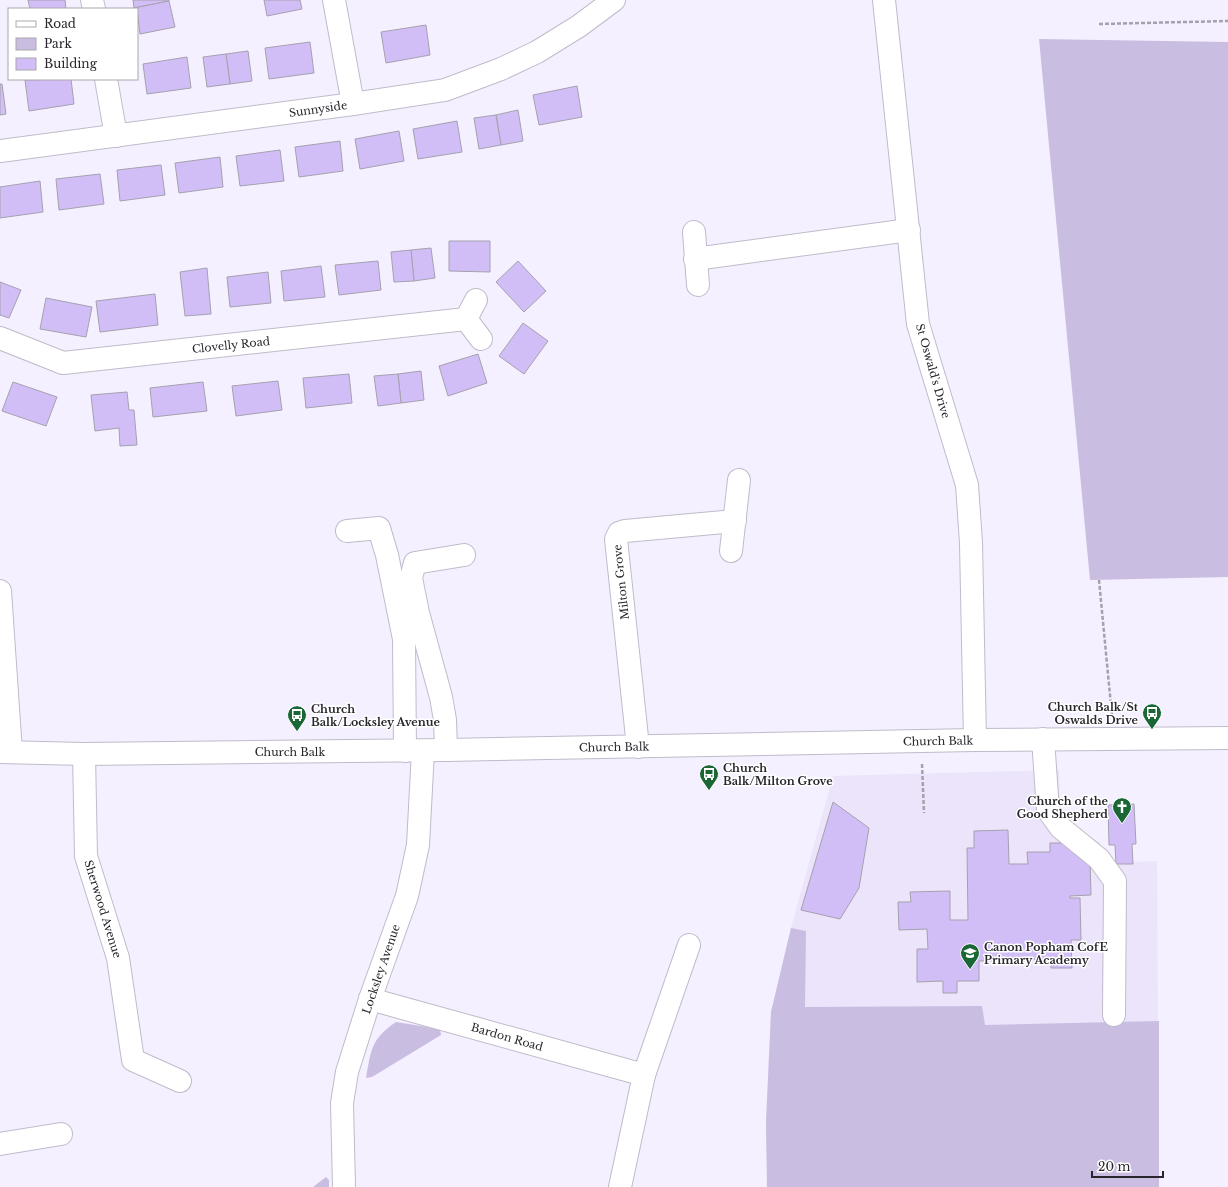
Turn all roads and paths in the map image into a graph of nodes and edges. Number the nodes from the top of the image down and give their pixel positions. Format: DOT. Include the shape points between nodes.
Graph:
graph roads {
  1 [pos="334,0"];
  2 [pos="614,0"];
  3 [pos="884,0"];
  4 [pos="1228,21"];
  5 [pos="1099,24"];
  6 [pos="106,80"];
  7 [pos="353,104"];
  8 [pos="116,136"];
  9 [pos="0,151"];
  10 [pos="909,230"];
  11 [pos="694,232"];
  12 [pos="695,259"];
  13 [pos="698,285"];
  14 [pos="476,300"];
  15 [pos="466,319"];
  16 [pos="0,338"];
  17 [pos="481,339"];
  18 [pos="739,480"];
  19 [pos="735,521"];
  20 [pos="347,531"];
  21 [pos="732,551"];
  22 [pos="464,555"];
  23 [pos="1099,580"];
  24 [pos="0,591"];
  25 [pos="1228,738"];
  26 [pos="1043,739"];
  27 [pos="1114,739"];
  28 [pos="975,740"];
  29 [pos="922,741"];
  30 [pos="638,747"];
  31 [pos="446,750"];
  32 [pos="414,751"];
  33 [pos="5,752"];
  34 [pos="84,754"];
  35 [pos="924,813"];
  36 [pos="689,945"];
  37 [pos="370,999"];
  38 [pos="1114,1015"];
  39 [pos="644,1075"];
  40 [pos="180,1081"];
  41 [pos="61,1134"];
  42 [pos="0,1144"];
  43 [pos="344,1187"];
  44 [pos="620,1187"];
  1 -- 7 [label="street"];
  2 -- 7 [label="street, Sunnyside" via="537,52 501,69 445,90"];
  3 -- 10 [label="street, St Oswald's Drive"];
  4 -- 5 [label="path"];
  6 -- 8 [label="street"];
  7 -- 8 [label="street, Sunnyside"];
  8 -- 9 [label="street, Sunnyside"];
  10 -- 12 [label="street"];
  10 -- 28 [label="street, St Oswald's Drive" via="918,324 967,485 971,543"];
  11 -- 12 [label="street"];
  12 -- 13 [label="street"];
  14 -- 15 [label="street"];
  15 -- 16 [label="street, Clovelly Road" via="63,363"];
  15 -- 17 [label="street"];
  18 -- 19 [label="street"];
  19 -- 21 [label="street"];
  19 -- 30 [label="street, Milton Grove" via="625,531 619,533 616,539"];
  20 -- 32 [label="street, Locksley Avenue" via="378,528 387,555 404,639"];
  22 -- 31 [label="street" via="415,563 411,578 445,720"];
  23 -- 27 [label="path"];
  24 -- 33 [label="street"];
  25 -- 27 [label="street, Church Balk"];
  26 -- 27 [label="street, Church Balk"];
  26 -- 28 [label="street, Church Balk"];
  26 -- 38 [label="street" via="1048,810 1061,828 1099,859 1115,881"];
  28 -- 29 [label="street, Church Balk"];
  29 -- 30 [label="street, Church Balk"];
  29 -- 35 [label="path"];
  30 -- 31 [label="street, Church Balk"];
  31 -- 32 [label="street, Church Balk"];
  32 -- 34 [label="street, Church Balk"];
  32 -- 37 [label="street, Locksley Avenue" via="418,845 407,896"];
  33 -- 34 [label="street, Church Balk"];
  34 -- 40 [label="street, Sherwood Avenue" via="86,856 118,958 133,1060"];
  36 -- 39 [label="street"];
  37 -- 39 [label="street, Bardon Road"];
  37 -- 43 [label="street, Locksley Avenue" via="347,1072 342,1103"];
  39 -- 44 [label="street"];
  41 -- 42 [label="street"];
}
